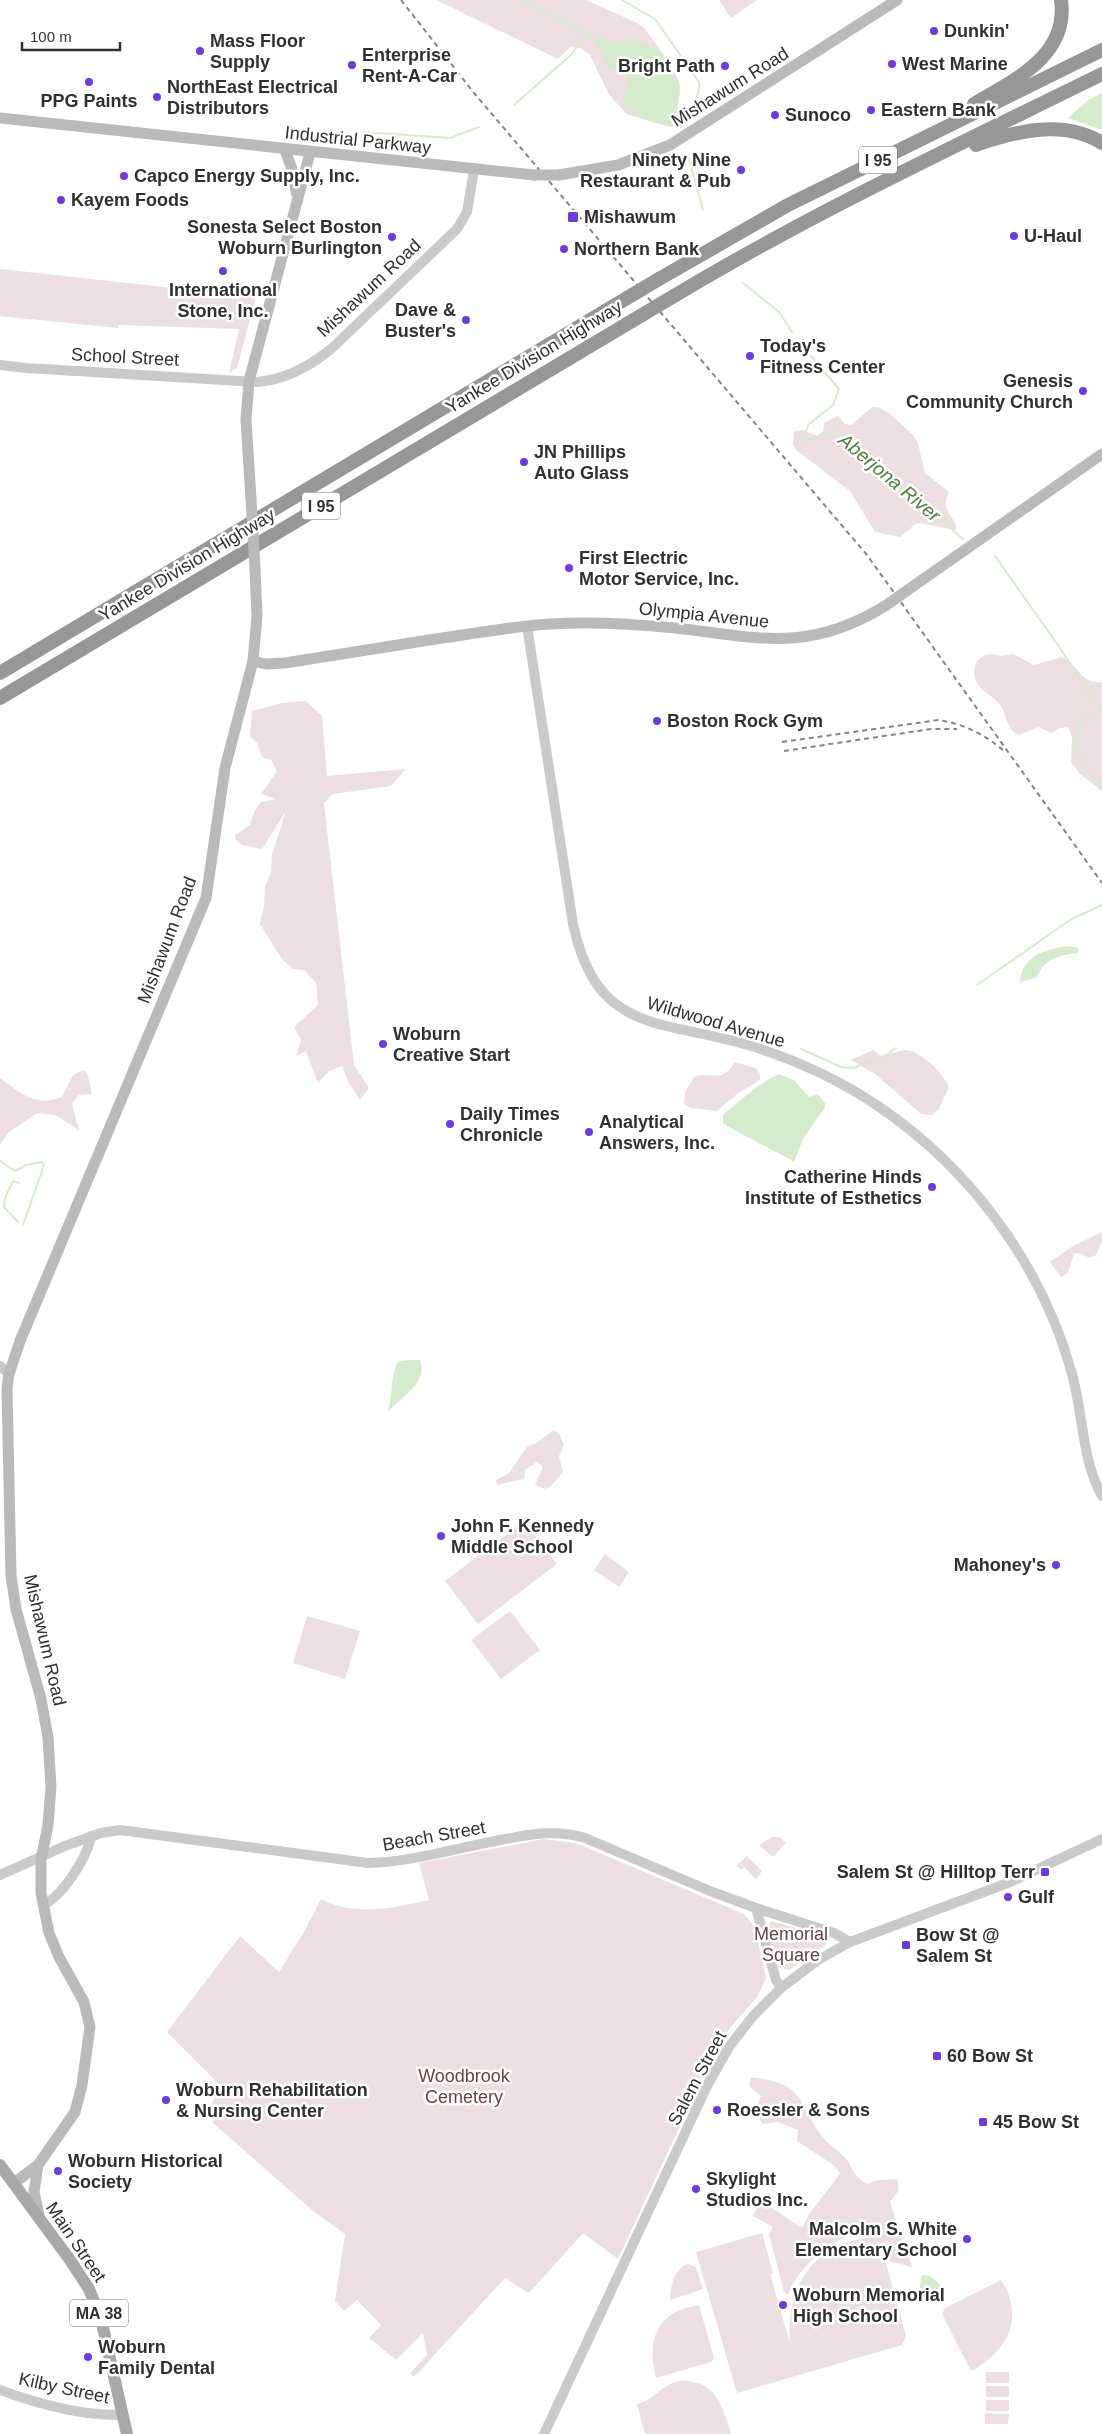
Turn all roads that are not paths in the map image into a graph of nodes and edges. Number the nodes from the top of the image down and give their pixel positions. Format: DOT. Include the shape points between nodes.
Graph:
graph roads {
  1 [pos="897,0"];
  2 [pos="1061,0"];
  3 [pos="1102,50"];
  4 [pos="1102,74"];
  5 [pos="0,118"];
  6 [pos="1102,143"];
  7 [pos="285,150"];
  8 [pos="310,153"];
  9 [pos="862,168"];
  10 [pos="474,170"];
  11 [pos="907,170"];
  12 [pos="297,200"];
  13 [pos="0,365"];
  14 [pos="249,382"];
  15 [pos="1102,454"];
  16 [pos="527,626"];
  17 [pos="253,661"];
  18 [pos="0,673"];
  19 [pos="0,698"];
  20 [pos="4,1370"];
  21 [pos="1102,1496"];
  22 [pos="91,1836"];
  23 [pos="1102,1839"];
  24 [pos="42,1856"];
  25 [pos="0,1875"];
  26 [pos="43,1905"];
  27 [pos="756,1908"];
  28 [pos="850,1942"];
  29 [pos="781,1988"];
  30 [pos="0,2165"];
  31 [pos="38,2165"];
  32 [pos="35,2179"];
  33 [pos="17,2186"];
  34 [pos="41,2220"];
  35 [pos="0,2390"];
  36 [pos="122,2415"];
  37 [pos="127,2434"];
  38 [pos="544,2434"];
  1 -- 10 [label="main road, Mishawum Road, bridge" via="676,142 647,156 618,165 559,175"];
  2 -- 9 [label="highway" via="1063,14 1057,36 1048,52 1034,66"];
  3 -- 9 [label="highway, Yankee Division Highway / I 95"];
  4 -- 11 [label="highway, Yankee Division Highway / I 95"];
  5 -- 7 [label="main road, Industrial Parkway"];
  6 -- 11 [label="highway" via="1085,134 1061,129 1020,132"];
  7 -- 8 [label="main road, Industrial Parkway"];
  7 -- 12 [label="main road" via="294,174"];
  8 -- 10 [label="main road, Industrial Parkway"];
  8 -- 12 [label="main road"];
  9 -- 18 [label="highway, Yankee Division Highway / I 95, bridge" via="742,230"];
  10 -- 14 [label="street, Mishawum Road" via="468,208 460,226 345,337 323,356 301,368 272,380"];
  11 -- 19 [label="highway, Yankee Division Highway / I 95, bridge" via="773,238"];
  12 -- 14 [label="main road"];
  13 -- 14 [label="street, School Street"];
  14 -- 17 [label="main road, Mishawum Road, bridge" via="246,420 256,616"];
  15 -- 16 [label="main road, Olympia Avenue, bridge" via="885,606 838,628 782,640 634,624"];
  16 -- 17 [label="main road, Olympia Avenue" via="285,663"];
  16 -- 21 [label="street, Wildwood Avenue" via="573,924 581,955 593,979 620,1007 647,1022 746,1045 831,1078 904,1125 957,1172 1012,1242 1050,1313 1071,1371 1090,1466"];
  17 -- 20 [label="main road, Mishawum Road" via="226,768 206,898 20,1341"];
  20 -- 24 [label="main road, Mishawum Road" via="12,1583 19,1621 44,1709 51,1768 50,1813"];
  22 -- 24 [label="street, Beach Street"];
  22 -- 26 [label="street" via="88,1849 66,1885"];
  22 -- 27 [label="street, Beach Street" via="128,1830 368,1862 405,1859 536,1833 561,1833 585,1838"];
  23 -- 28 [label="street, Salem Street" via="998,1887"];
  24 -- 25 [label="street, Beach Street"];
  24 -- 26 [label="main road, Mishawum Road"];
  26 -- 31 [label="main road, Mishawum Road" via="49,1934 85,2004 90,2027 77,2107"];
  27 -- 28 [label="street, Beach Street" via="834,1933"];
  27 -- 29 [label="street"];
  28 -- 29 [label="street, Salem Street" via="818,1960"];
  29 -- 38 [label="street, Salem Street" via="741,2030 713,2073"];
  30 -- 33 [label="main road, Main Street / MA 38"];
  31 -- 32 [label="main road, Mishawum Road"];
  31 -- 33 [label="main road, Mishawum Road"];
  32 -- 33 [label="main road"];
  32 -- 34 [label="main road, Mishawum Road" via="35,2203"];
  33 -- 34 [label="main road, Main Street / MA 38"];
  34 -- 36 [label="main road, Main Street / MA 38" via="84,2281 96,2306"];
  35 -- 36 [label="street, Kilby Street" via="99,2415"];
  36 -- 37 [label="main road, Main Street / MA 38"];
}
